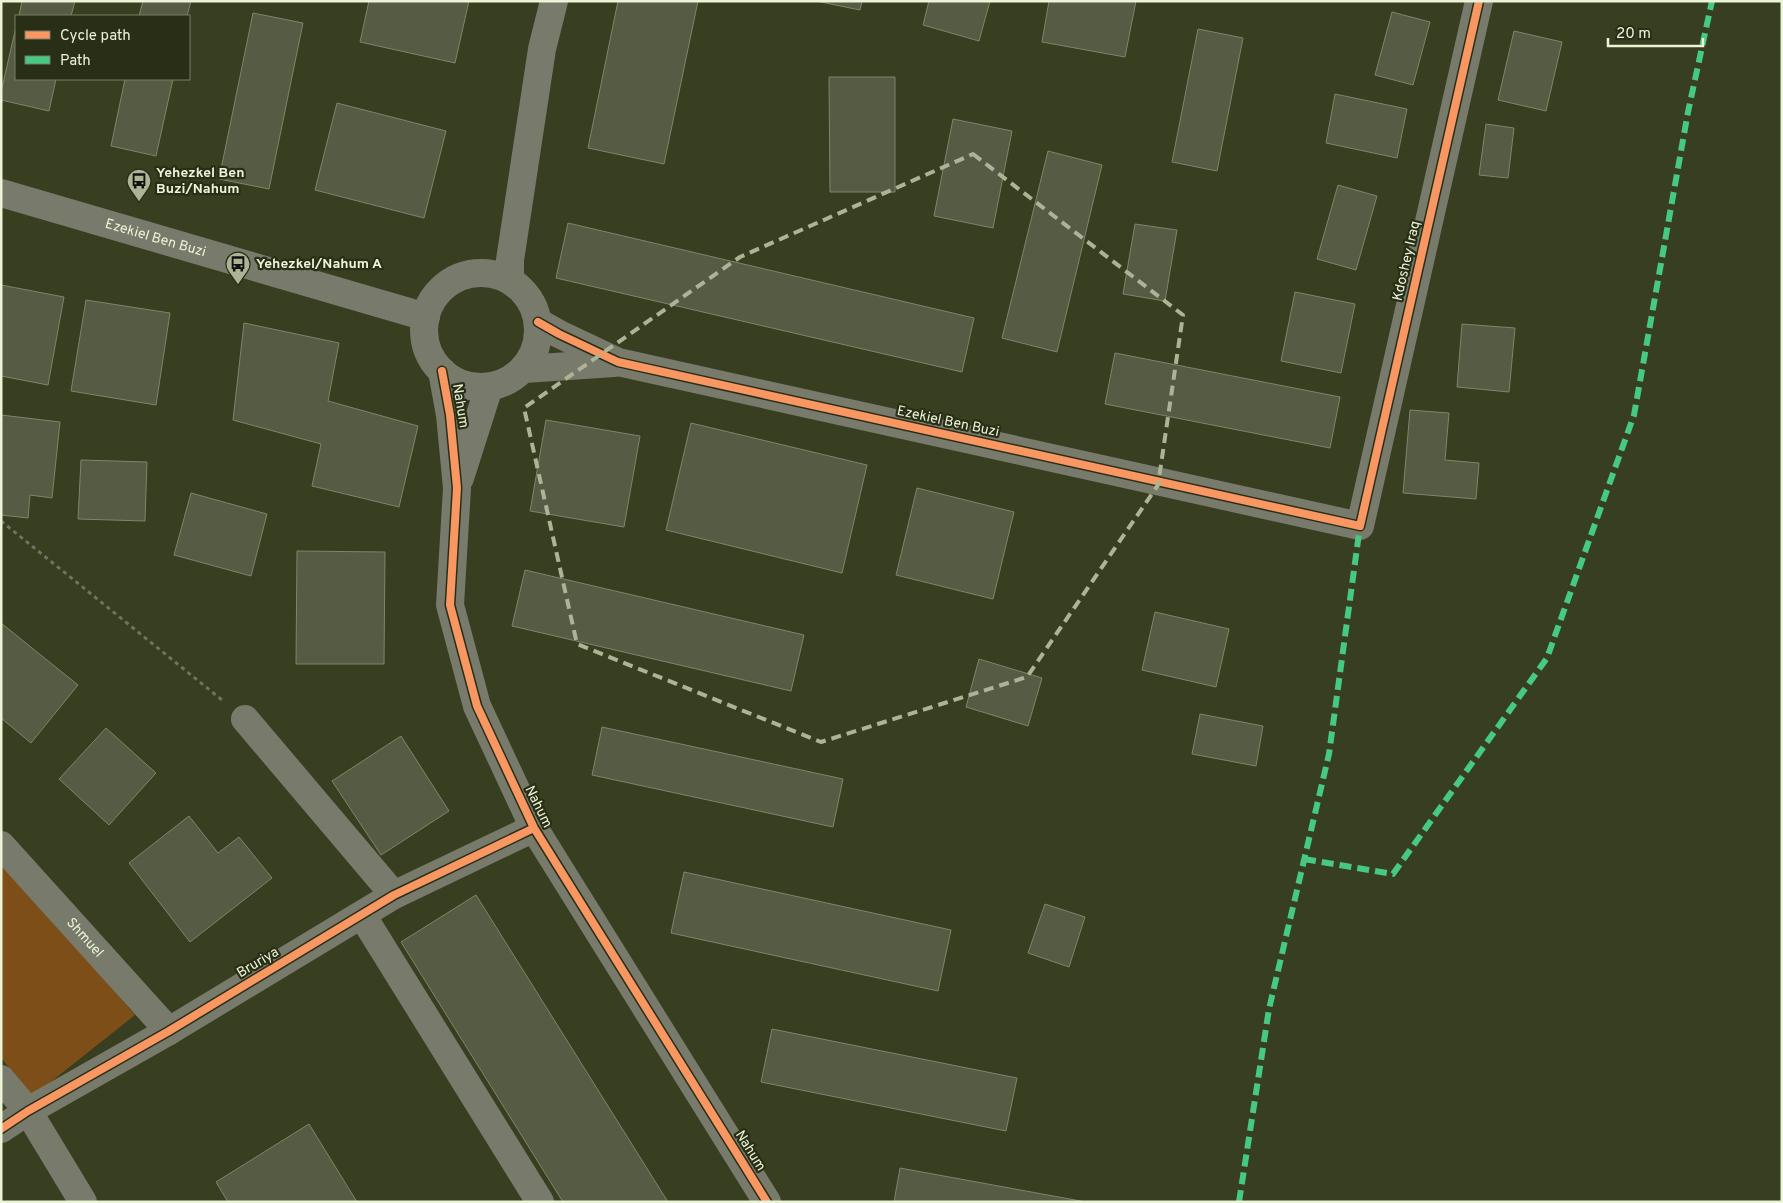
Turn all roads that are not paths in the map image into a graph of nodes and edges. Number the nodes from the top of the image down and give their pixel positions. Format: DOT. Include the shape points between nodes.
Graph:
graph roads {
  1 [pos="554,1"];
  2 [pos="1479,1"];
  3 [pos="1,193"];
  4 [pos="510,280"];
  5 [pos="426,316"];
  6 [pos="538,322"];
  7 [pos="618,362"];
  8 [pos="524,368"];
  9 [pos="442,371"];
  10 [pos="489,387"];
  11 [pos="457,488"];
  12 [pos="1360,526"];
  13 [pos="245,719"];
  14 [pos="534,828"];
  15 [pos="1,845"];
  16 [pos="394,895"];
  17 [pos="362,915"];
  18 [pos="169,1031"];
  19 [pos="1,1078"];
  20 [pos="28,1111"];
  21 [pos="1,1129"];
  22 [pos="83,1202"];
  23 [pos="540,1202"];
  24 [pos="767,1202"];
  1 -- 4 [label="street" via="542,49 510,260"];
  2 -- 12 [label="street, Kdoshey Iraq"];
  3 -- 5 [label="street, Ezekiel Ben Buzi"];
  4 -- 5 [label="street" via="476,272 459,277 432,300"];
  4 -- 6 [label="street" via="529,298"];
  5 -- 9 [label="street" via="426,346"];
  6 -- 7 [label="street, Ezekiel Ben Buzi"];
  6 -- 8 [label="street" via="536,347"];
  7 -- 8 [label="street, Ezekiel Ben Buzi"];
  7 -- 12 [label="street, Ezekiel Ben Buzi"];
  8 -- 10 [label="street" via="502,384"];
  9 -- 10 [label="street" via="456,381"];
  9 -- 11 [label="street, Nahum"];
  10 -- 11 [label="street, Nahum"];
  11 -- 14 [label="street, Nahum" via="450,605 477,706"];
  13 -- 16 [label="street"];
  14 -- 16 [label="street, Bruriya"];
  14 -- 24 [label="street, Nahum"];
  15 -- 18 [label="street, Shmuel"];
  16 -- 17 [label="street, Bruriya"];
  17 -- 18 [label="street, Bruriya"];
  17 -- 23 [label="street"];
  18 -- 20 [label="street, Bruriya"];
  19 -- 20 [label="street"];
  20 -- 21 [label="street, Bruriya"];
  20 -- 22 [label="street"];
}
